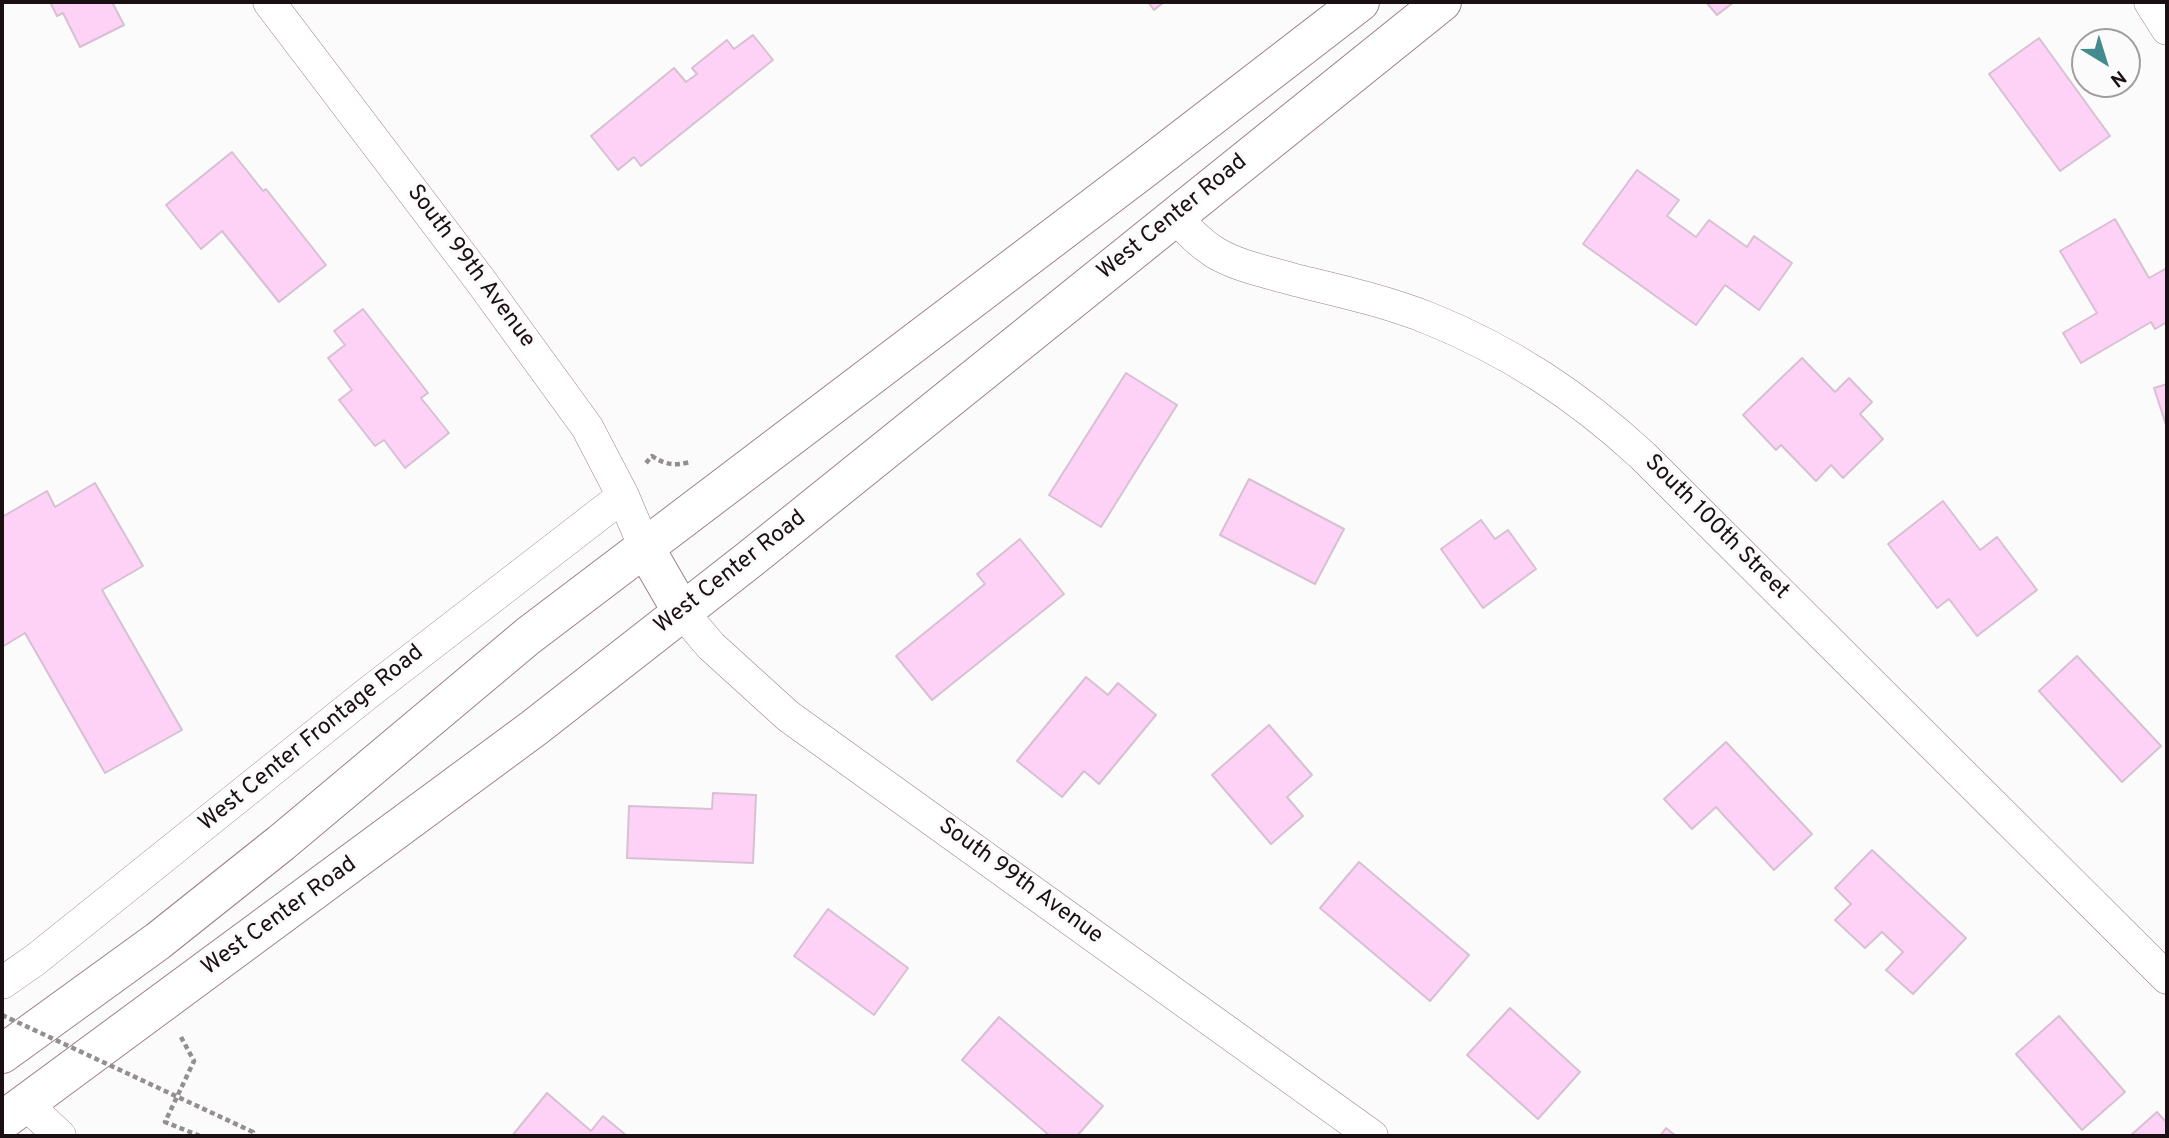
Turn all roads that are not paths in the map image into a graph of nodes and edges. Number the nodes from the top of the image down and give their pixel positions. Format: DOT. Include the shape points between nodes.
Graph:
graph roads {
  1 [pos="269,2"];
  2 [pos="1360,2"];
  3 [pos="1442,2"];
  4 [pos="2150,2"];
  5 [pos="2167,29"];
  6 [pos="1175,216"];
  7 [pos="624,496"];
  8 [pos="645,548"];
  9 [pos="682,612"];
  10 [pos="2167,978"];
  11 [pos="2,983"];
  12 [pos="2,1054"];
  13 [pos="14,1113"];
  14 [pos="60,1136"];
  15 [pos="1372,1136"];
  1 -- 7 [label="street, South 99th Avenue" via="587,427"];
  2 -- 8 [label="main road"];
  3 -- 6 [label="main road, West Center Road"];
  4 -- 5 [label="street"];
  6 -- 9 [label="main road, West Center Road"];
  6 -- 10 [label="street, South 100th Street" via="1208,247 1245,267 1391,305 1514,358 1603,419"];
  7 -- 8 [label="street, South 99th Avenue"];
  7 -- 11 [label="street, West Center Frontage Road"];
  8 -- 9 [label="main road"];
  8 -- 12 [label="main road" via="528,636 158,941"];
  9 -- 13 [label="main road, West Center Road" via="526,734"];
  9 -- 15 [label="street, South 99th Avenue" via="710,646 789,716"];
  13 -- 14 [label="street"];
}
